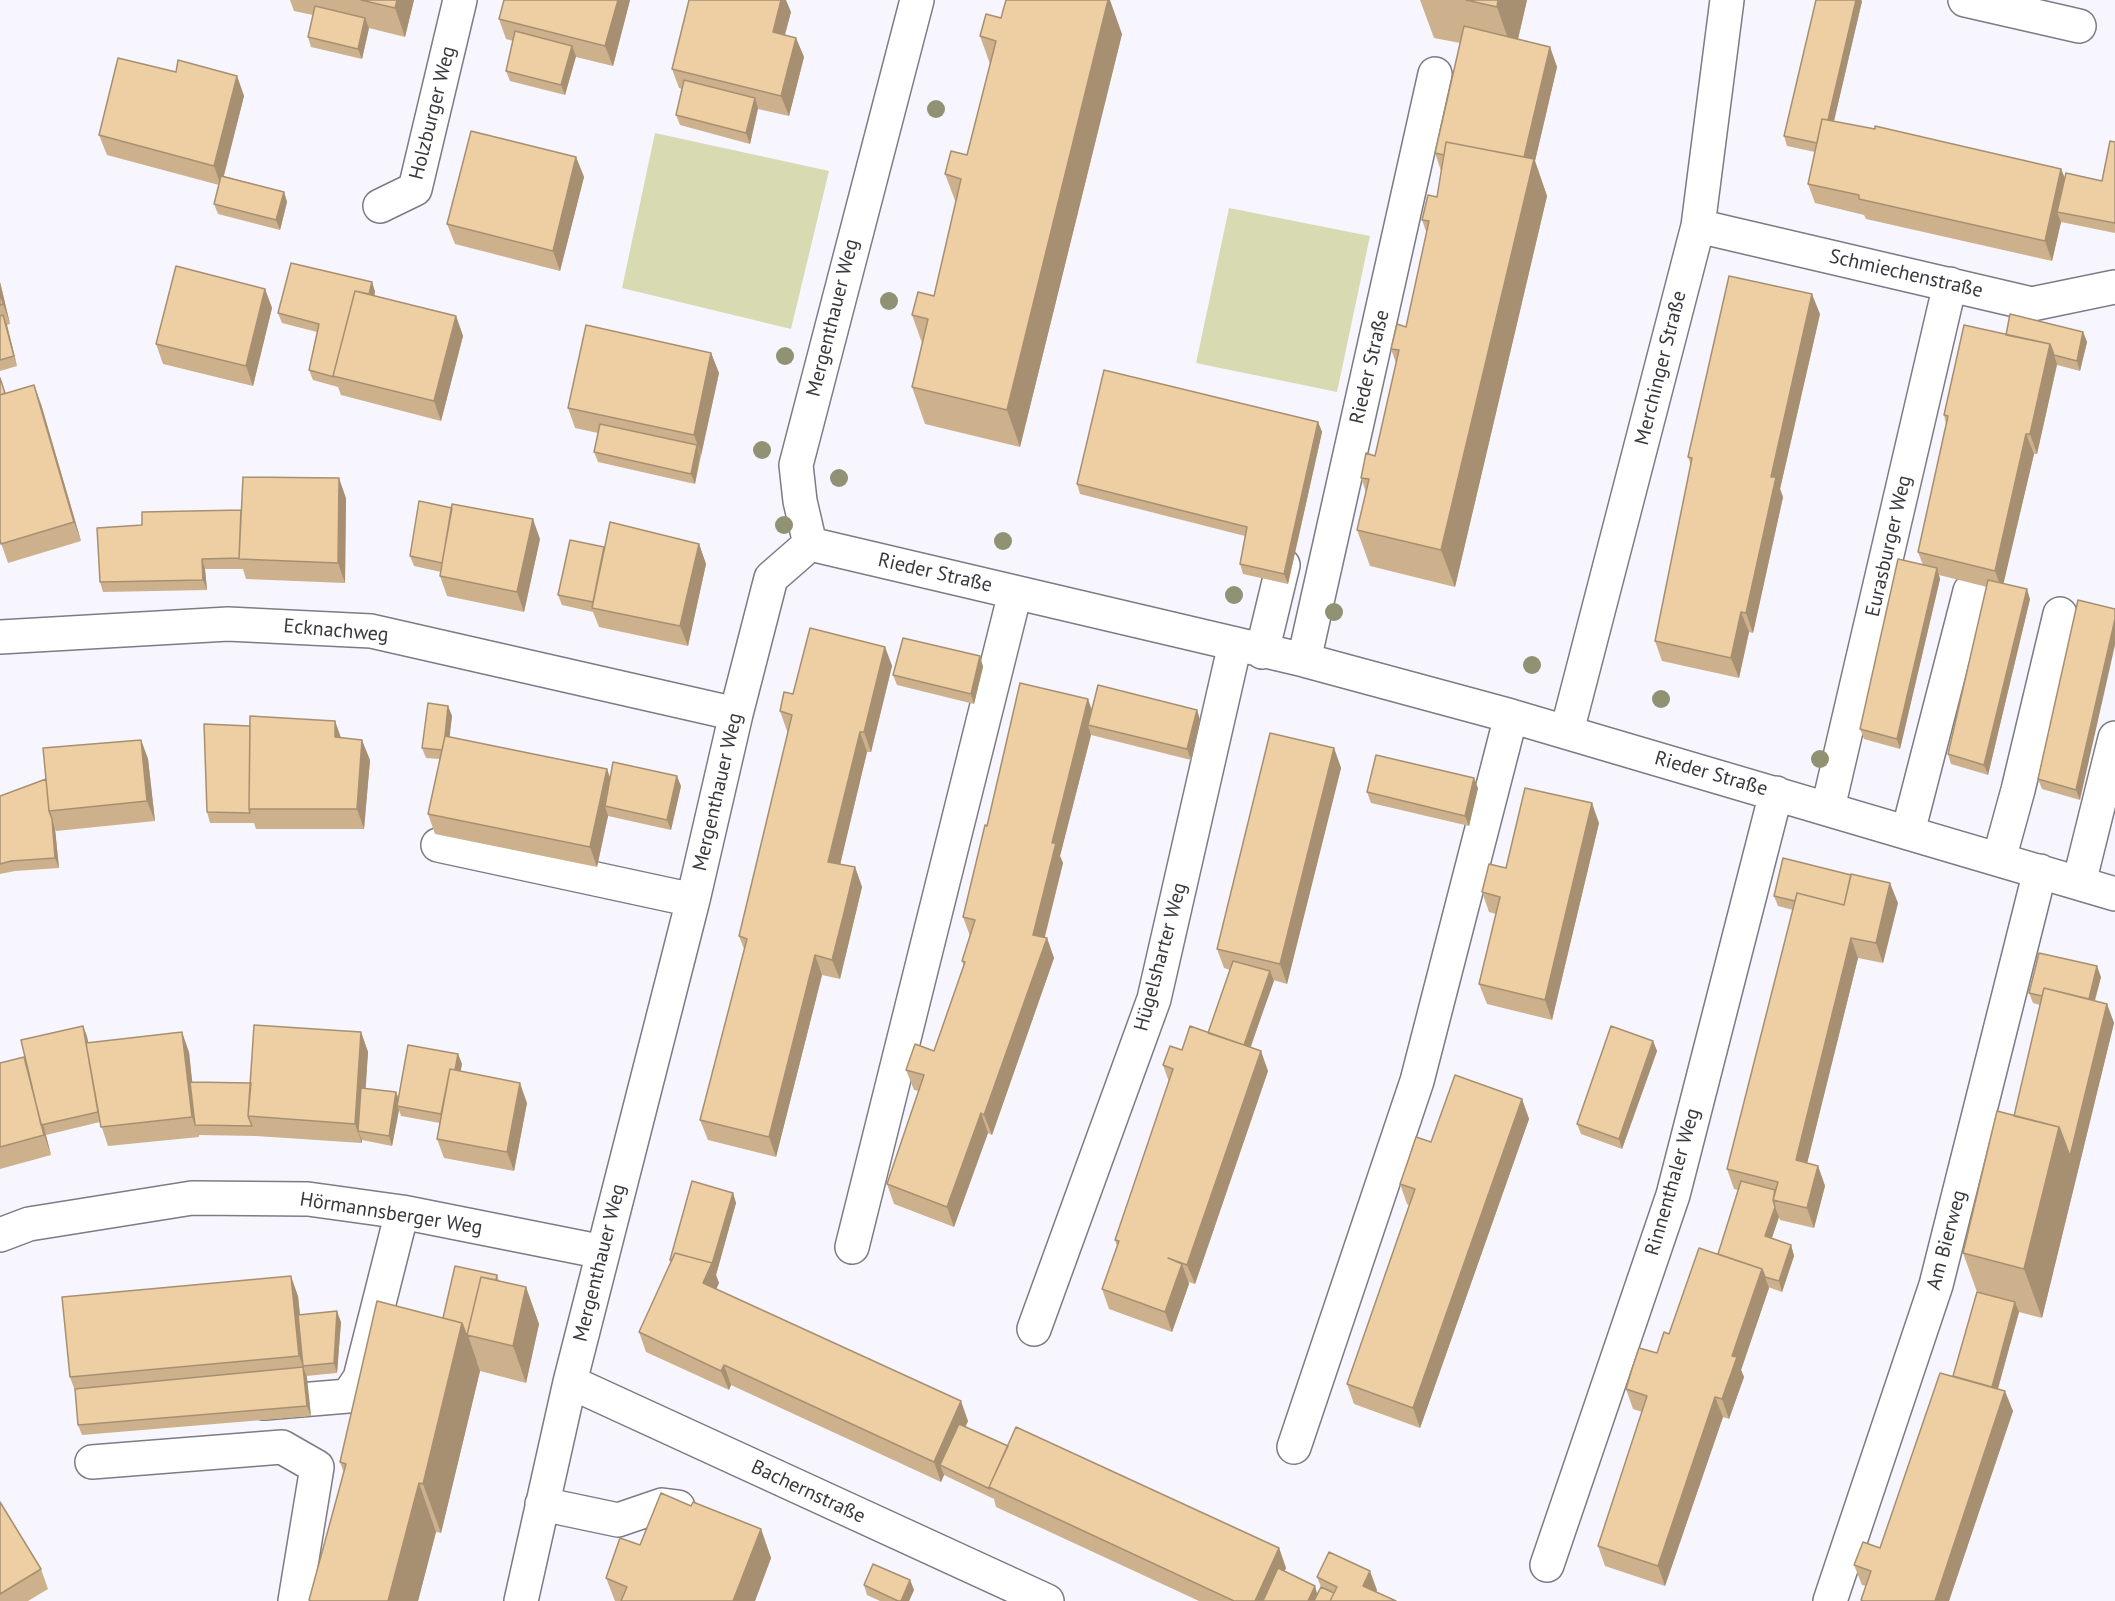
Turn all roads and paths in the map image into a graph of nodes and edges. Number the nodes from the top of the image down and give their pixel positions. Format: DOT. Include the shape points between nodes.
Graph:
graph roads {
  1 [pos="460,0"];
  2 [pos="917,0"];
  3 [pos="1727,0"];
  4 [pos="1965,0"];
  5 [pos="2079,26"];
  6 [pos="1435,74"];
  7 [pos="380,206"];
  8 [pos="1698,226"];
  9 [pos="1950,284"];
  10 [pos="2115,287"];
  11 [pos="810,544"];
  12 [pos="1272,563"];
  13 [pos="1970,591"];
  14 [pos="1015,593"];
  15 [pos="2060,614"];
  16 [pos="0,637"];
  17 [pos="1246,647"];
  18 [pos="1304,660"];
  19 [pos="736,714"];
  20 [pos="1511,716"];
  21 [pos="1567,731"];
  22 [pos="2115,738"];
  23 [pos="1776,793"];
  24 [pos="1828,808"];
  25 [pos="1908,832"];
  26 [pos="438,845"];
  27 [pos="1999,859"];
  28 [pos="2040,871"];
  29 [pos="2079,884"];
  30 [pos="2115,894"];
  31 [pos="693,900"];
  32 [pos="402,1212"];
  33 [pos="0,1235"];
  34 [pos="852,1247"];
  35 [pos="603,1252"];
  36 [pos="1034,1329"];
  37 [pos="570,1382"];
  38 [pos="231,1406"];
  39 [pos="1294,1447"];
  40 [pos="92,1462"];
  41 [pos="542,1504"];
  42 [pos="678,1507"];
  43 [pos="1547,1565"];
  44 [pos="295,1601"];
  45 [pos="521,1601"];
  46 [pos="1047,1601"];
  47 [pos="1830,1601"];
  1 -- 7 [label="street, Holzburger Weg" via="415,189"];
  2 -- 11 [label="street, Mergenthauer Weg" via="796,465"];
  3 -- 8 [label="street, Merchinger Straße"];
  4 -- 5 [label="street"];
  6 -- 18 [label="street, Rieder Straße"];
  8 -- 9 [label="street, Schmiechenstraße"];
  8 -- 21 [label="street, Merchinger Straße"];
  9 -- 10 [label="street, Schmiechenstraße" via="2032,304"];
  9 -- 24 [label="street, Eurasburger Weg"];
  11 -- 14 [label="street, Rieder Straße"];
  11 -- 19 [label="street, Mergenthauer Weg" via="771,578"];
  12 -- 17 [label="street, Hügelsharter Weg"];
  13 -- 25 [label="street"];
  14 -- 17 [label="street, Rieder Straße"];
  14 -- 34 [label="street"];
  15 -- 27 [label="street"];
  16 -- 19 [label="street, Ecknachweg" via="228,624 370,631"];
  17 -- 18 [label="street, Rieder Straße"];
  17 -- 36 [label="street, Hügelsharter Weg" via="1154,999"];
  18 -- 20 [label="street, Rieder Straße"];
  19 -- 31 [label="street, Mergenthauer Weg"];
  20 -- 21 [label="street, Rieder Straße"];
  20 -- 39 [label="street" via="1416,1081"];
  21 -- 23 [label="street, Rieder Straße"];
  22 -- 29 [label="street"];
  23 -- 24 [label="street, Rieder Straße"];
  23 -- 43 [label="street, Rinnenthaler Weg" via="1673,1195"];
  24 -- 25 [label="street, Rieder Straße"];
  25 -- 27 [label="street, Rieder Straße"];
  26 -- 31 [label="street"];
  27 -- 28 [label="street, Rieder Straße"];
  28 -- 29 [label="street, Rieder Straße"];
  28 -- 47 [label="street, Am Bierweg" via="1936,1285"];
  29 -- 30 [label="street, Rieder Straße"];
  31 -- 35 [label="street, Mergenthauer Weg"];
  32 -- 33 [label="street, Hörmannsberger Weg" via="308,1199 192,1198 29,1224"];
  32 -- 35 [label="street, Hörmannsberger Weg"];
  32 -- 38 [label="street" via="360,1378 348,1396"];
  35 -- 37 [label="street, Mergenthauer Weg"];
  37 -- 41 [label="street, Mergenthauer Weg"];
  37 -- 46 [label="street, Bachernstraße"];
  40 -- 44 [label="street" via="282,1447 317,1467"];
  41 -- 42 [label="street" via="618,1520 662,1505"];
  41 -- 45 [label="street, Mergenthauer Weg"];
}
